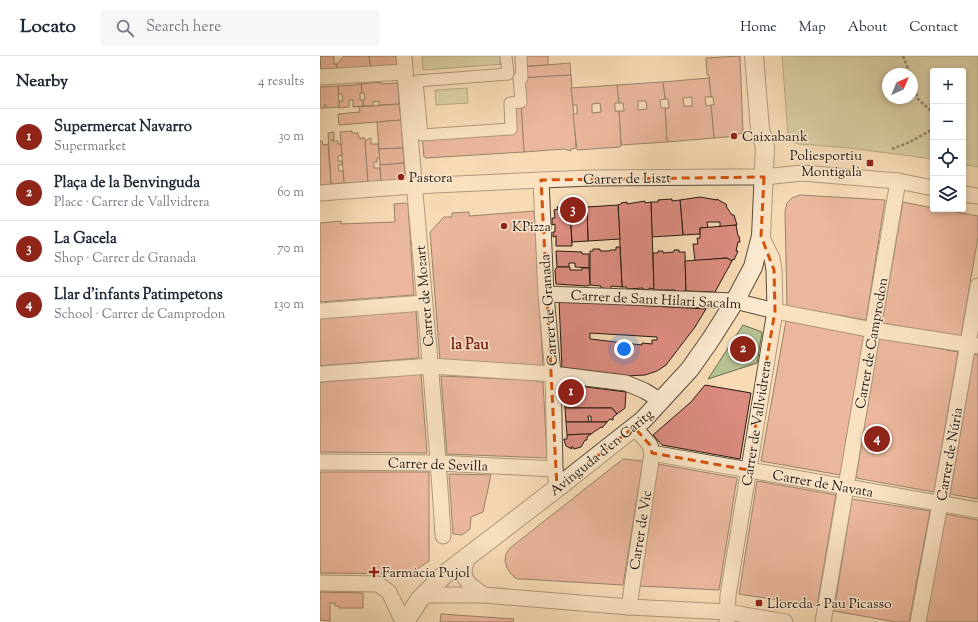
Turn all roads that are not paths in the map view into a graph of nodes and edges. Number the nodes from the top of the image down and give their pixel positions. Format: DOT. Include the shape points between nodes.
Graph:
graph roads {
  1 [pos="404,56"];
  2 [pos="506,56"];
  3 [pos="521,56"];
  4 [pos="754,56"];
  5 [pos="764,56"];
  6 [pos="405,72"];
  7 [pos="320,77"];
  8 [pos="765,144"];
  9 [pos="764,177"];
  10 [pos="541,180"];
  11 [pos="898,181"];
  12 [pos="414,186"];
  13 [pos="930,187"];
  14 [pos="320,193"];
  15 [pos="966,194"];
  16 [pos="978,196"];
  17 [pos="761,236"];
  18 [pos="978,286"];
  19 [pos="546,294"];
  20 [pos="735,301"];
  21 [pos="424,303"];
  22 [pos="320,311"];
  23 [pos="775,311"];
  24 [pos="873,330"];
  25 [pos="973,345"];
  26 [pos="431,366"];
  27 [pos="320,374"];
  28 [pos="553,374"];
  29 [pos="661,401"];
  30 [pos="634,427"];
  31 [pos="652,453"];
  32 [pos="320,462"];
  33 [pos="439,463"];
  34 [pos="555,469"];
  35 [pos="748,470"];
  36 [pos="846,487"];
  37 [pos="558,488"];
  38 [pos="940,504"];
  39 [pos="978,510"];
  40 [pos="443,536"];
  41 [pos="469,556"];
  42 [pos="320,583"];
  43 [pos="425,595"];
  44 [pos="484,595"];
  45 [pos="628,607"];
  46 [pos="727,617"];
  47 [pos="404,622"];
  48 [pos="785,622"];
  49 [pos="823,622"];
  50 [pos="918,622"];
  1 -- 6 [label="street, Carrer de Mozart"];
  2 -- 3 [label="street" via="508,74 417,81 422,136 512,128 510,103 521,102"];
  4 -- 8 [label="street" via="760,129"];
  5 -- 8 [label="street" via="768,130"];
  6 -- 7 [label="street"];
  6 -- 12 [label="street, Carrer de Mozart"];
  8 -- 9 [label="street, Avinguda d'en Caritg"];
  9 -- 10 [label="street, Carrer de Liszt"];
  9 -- 11 [label="street, Carrer de Liszt" via="802,173"];
  9 -- 17 [label="street, Avinguda d'en Caritg"];
  10 -- 12 [label="street, Carrer de Liszt"];
  10 -- 19 [label="street, Carrer de Granada"];
  11 -- 13 [label="street, Carrer de Liszt"];
  11 -- 24 [label="street, Carrer de Camprodon"];
  12 -- 14 [label="street, Carrer de Liszt"];
  12 -- 21 [label="street, Carrer de Mozart"];
  15 -- 16 [label="street"];
  17 -- 20 [label="street, Avinguda d'en Caritg" via="753,267"];
  17 -- 23 [label="street, Carrer de Vallvidrera" via="772,258"];
  18 -- 25 [label="street, Carrer de Núria"];
  19 -- 20 [label="street, Carrer de Sant Hilari Sacalm"];
  19 -- 28 [label="street, Carrer de Granada"];
  20 -- 23 [label="street, Carrer de Sant Hilari Sacalm"];
  20 -- 29 [label="street, Avinguda d'en Caritg" via="690,369"];
  21 -- 22 [label="street"];
  21 -- 26 [label="street, Carrer de Mozart"];
  23 -- 24 [label="street, Carrer de Sant Hilari Sacalm"];
  23 -- 35 [label="street, Carrer de Vallvidrera"];
  24 -- 25 [label="street, Carrer de Sant Hilari Sacalm"];
  24 -- 36 [label="street, Carrer de Camprodon"];
  25 -- 38 [label="street, Carrer de Núria"];
  26 -- 27 [label="street"];
  26 -- 28 [label="street"];
  26 -- 33 [label="street, Carrer de Mozart"];
  28 -- 29 [label="street" via="626,382"];
  28 -- 34 [label="street, Carrer de Granada"];
  29 -- 30 [label="street, Avinguda d'en Caritg"];
  30 -- 31 [label="street" via="650,445"];
  30 -- 37 [label="street, Avinguda d'en Caritg"];
  31 -- 35 [label="street, Carrer de Navata"];
  31 -- 45 [label="street, Carrer de Vic"];
  32 -- 33 [label="street, Carrer de Sevilla"];
  33 -- 34 [label="street, Carrer de Sevilla"];
  33 -- 40 [label="street, Carrer de Mozart"];
  34 -- 37 [label="street, Carrer de Granada"];
  35 -- 36 [label="street, Carrer de Navata"];
  35 -- 46 [label="street, Carrer de Vallvidrera" via="728,595"];
  36 -- 38 [label="street, Carrer de Navata"];
  36 -- 49 [label="street, Carrer de Camprodon"];
  37 -- 41 [label="street, Avinguda d'en Caritg"];
  38 -- 39 [label="street, Carrer de Navata"];
  38 -- 50 [label="street, Carrer de Núria"];
  41 -- 43 [label="street, Avinguda d'en Caritg" via="445,574"];
  41 -- 44 [label="street" via="464,566 467,582"];
  42 -- 47 [label="street" via="378,584 389,592"];
  43 -- 44 [label="street"];
  43 -- 47 [label="street, Avinguda d'en Caritg"];
  44 -- 45 [label="street"];
  45 -- 46 [label="street"];
  46 -- 48 [label="street"];
}
